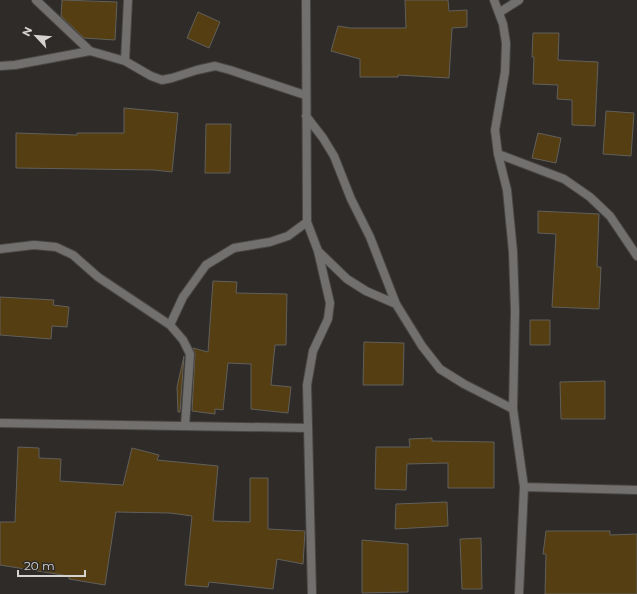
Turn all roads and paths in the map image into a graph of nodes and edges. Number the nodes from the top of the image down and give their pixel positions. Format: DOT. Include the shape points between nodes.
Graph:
graph roads {
  1 [pos="36,0"];
  2 [pos="128,0"];
  3 [pos="306,0"];
  4 [pos="494,0"];
  5 [pos="520,0"];
  6 [pos="500,12"];
  7 [pos="90,51"];
  8 [pos="125,61"];
  9 [pos="0,66"];
  10 [pos="305,95"];
  11 [pos="306,116"];
  12 [pos="498,154"];
  13 [pos="307,222"];
  14 [pos="0,249"];
  15 [pos="318,251"];
  16 [pos="637,256"];
  17 [pos="396,304"];
  18 [pos="170,325"];
  19 [pos="513,410"];
  20 [pos="0,424"];
  21 [pos="185,426"];
  22 [pos="308,428"];
  23 [pos="524,487"];
  24 [pos="637,490"];
  25 [pos="312,594"];
  26 [pos="519,594"];
  1 -- 7 [label="street"];
  2 -- 8 [label="street"];
  3 -- 10 [label="street"];
  4 -- 6 [label="street"];
  5 -- 6 [label="street"];
  6 -- 12 [label="street" via="506,43 505,72 495,130"];
  7 -- 8 [label="street"];
  7 -- 9 [label="street"];
  8 -- 10 [label="street" via="162,80 215,66"];
  10 -- 11 [label="street"];
  11 -- 13 [label="street"];
  11 -- 17 [label="street" via="334,156"];
  12 -- 16 [label="street" via="564,179 590,197 610,216"];
  12 -- 19 [label="street" via="507,190 513,252"];
  13 -- 15 [label="street"];
  13 -- 18 [label="street" via="288,236 234,248 206,264 183,297"];
  14 -- 18 [label="street" via="34,245 56,247 73,256 98,277"];
  15 -- 17 [label="street" via="347,279 366,291"];
  15 -- 22 [label="street" via="330,310 313,351 307,385"];
  17 -- 19 [label="street" via="422,346 440,369"];
  18 -- 21 [label="street" via="184,340 190,354"];
  19 -- 23 [label="street"];
  20 -- 21 [label="street"];
  21 -- 22 [label="street"];
  22 -- 25 [label="street"];
  23 -- 24 [label="street"];
  23 -- 26 [label="street"];
}
